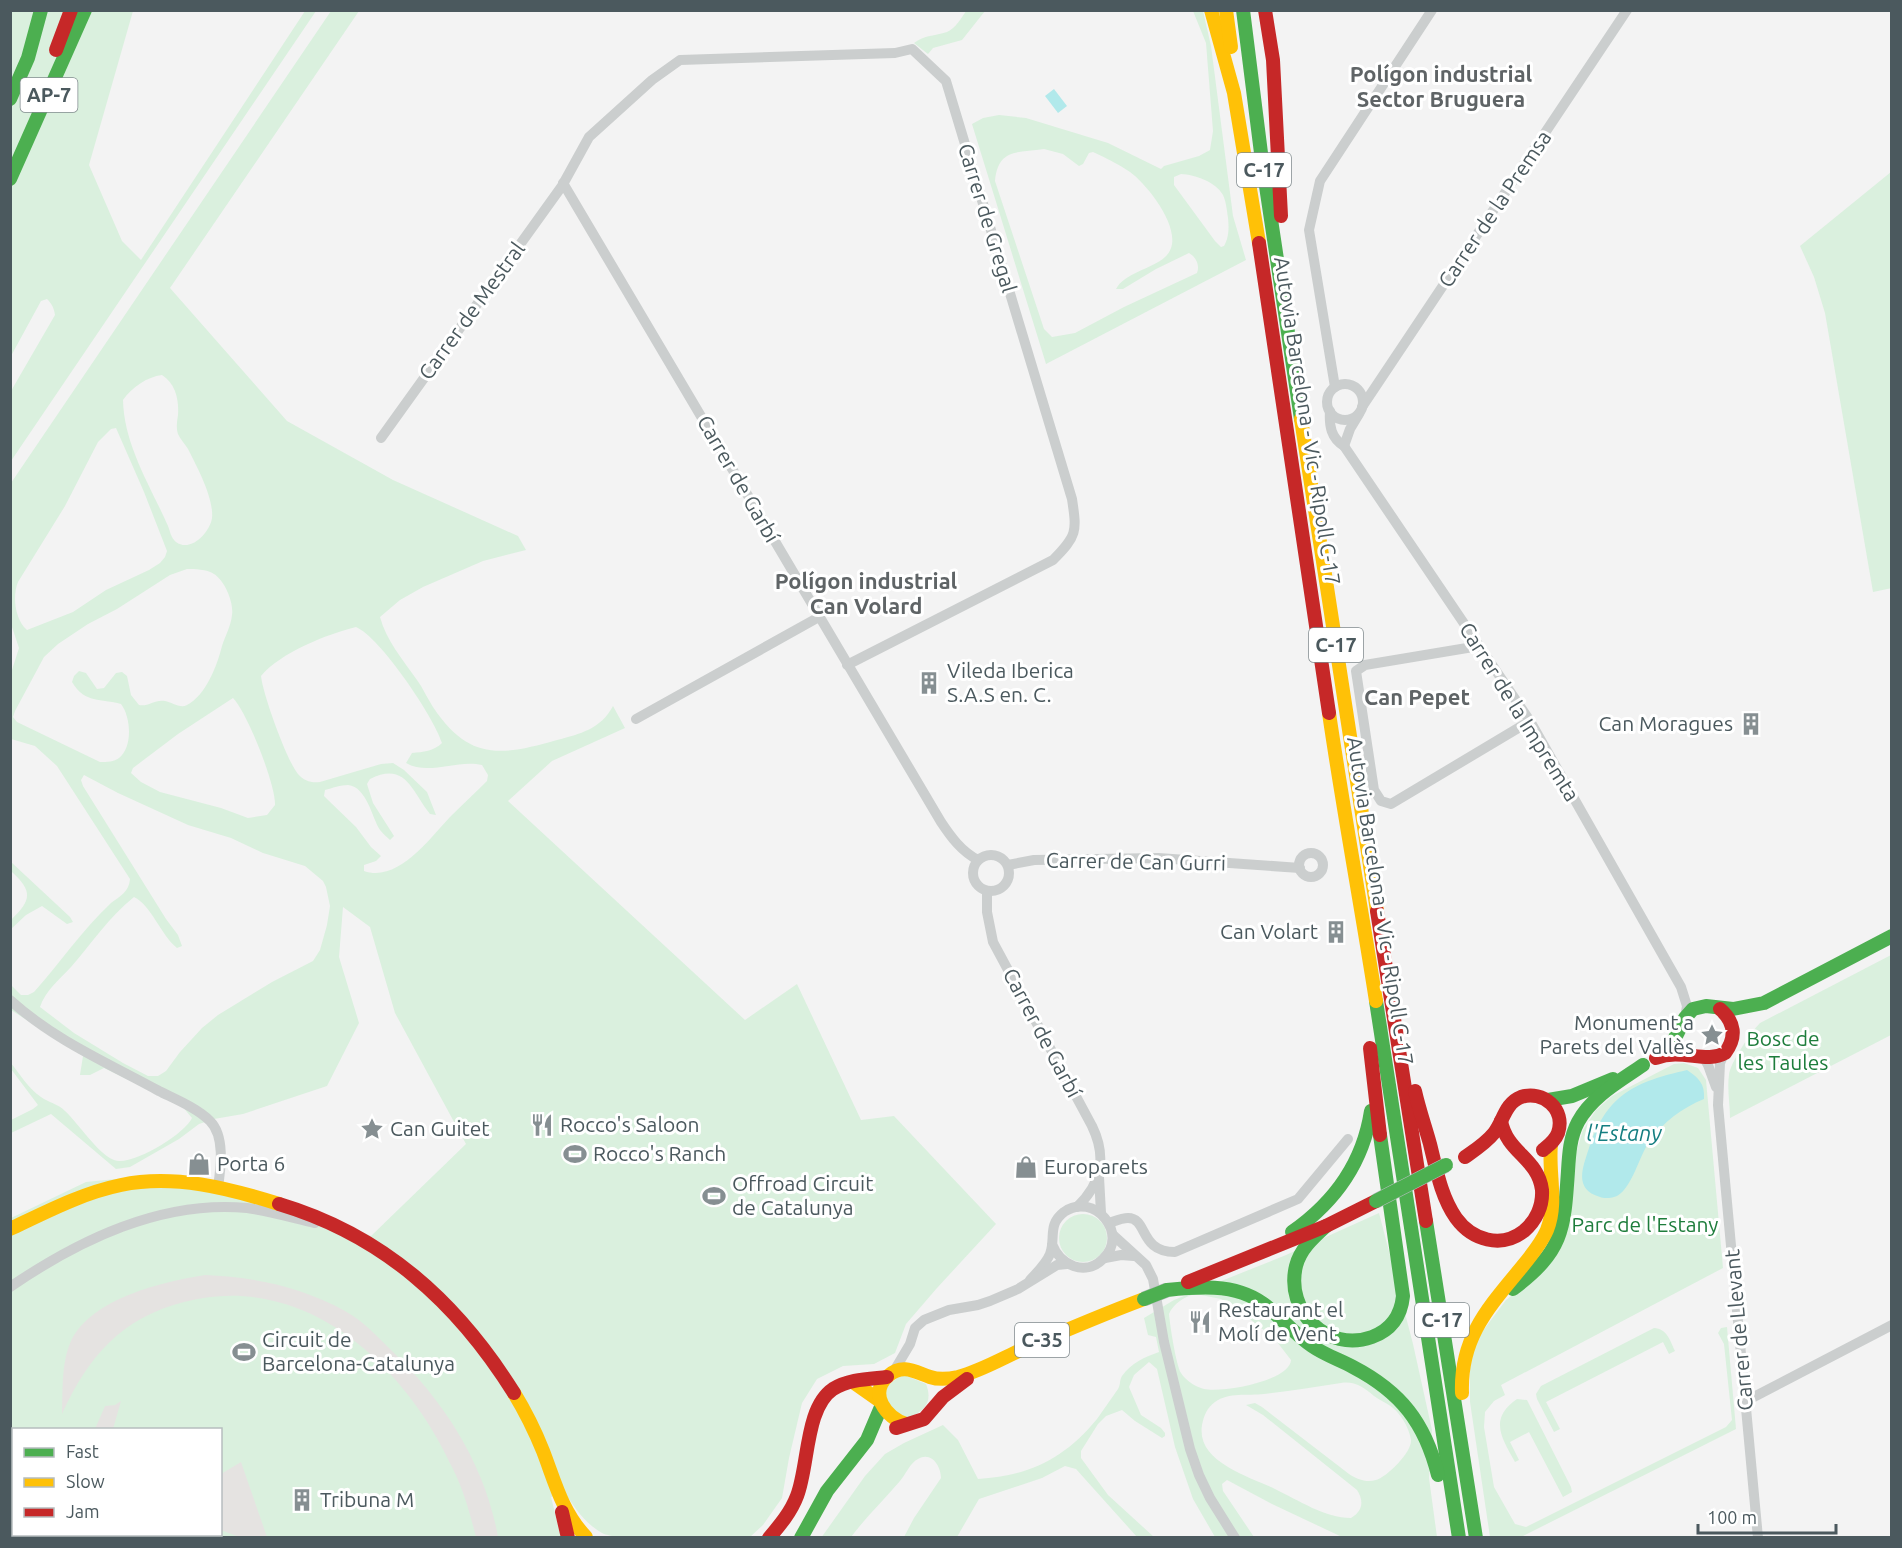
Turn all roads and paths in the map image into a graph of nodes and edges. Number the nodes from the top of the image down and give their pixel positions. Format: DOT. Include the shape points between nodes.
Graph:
graph roads {
  1 [pos="41,10"];
  2 [pos="50,10"];
  3 [pos="70,10"];
  4 [pos="85,10"];
  5 [pos="1211,10"];
  6 [pos="1226,10"];
  7 [pos="1243,10"];
  8 [pos="1265,10"];
  9 [pos="1432,10"];
  10 [pos="1627,10"];
  11 [pos="28,58"];
  12 [pos="1234,93"];
  13 [pos="10,99"];
  14 [pos="10,156"];
  15 [pos="10,179"];
  16 [pos="563,183"];
  17 [pos="1287,329"];
  18 [pos="1335,387"];
  19 [pos="1361,410"];
  20 [pos="1330,411"];
  21 [pos="381,438"];
  22 [pos="1344,446"];
  23 [pos="819,617"];
  24 [pos="1479,646"];
  25 [pos="847,665"];
  26 [pos="636,719"];
  27 [pos="1530,721"];
  28 [pos="978,860"];
  29 [pos="1008,866"];
  30 [pos="1300,868"];
  31 [pos="1373,890"];
  32 [pos="987,891"];
  33 [pos="1359,891"];
  34 [pos="1892,936"];
  35 [pos="1682,987"];
  36 [pos="10,1000"];
  37 [pos="1764,1003"];
  38 [pos="1713,1007"];
  39 [pos="1683,1024"];
  40 [pos="1733,1032"];
  41 [pos="1725,1051"];
  42 [pos="1659,1056"];
  43 [pos="1699,1057"];
  44 [pos="1643,1065"];
  45 [pos="1373,1079"];
  46 [pos="1595,1088"];
  47 [pos="1717,1093"];
  48 [pos="1548,1100"];
  49 [pos="1501,1121"];
  50 [pos="1560,1121"];
  51 [pos="1348,1139"];
  52 [pos="1551,1144"];
  53 [pos="1516,1150"];
  54 [pos="1465,1157"];
  55 [pos="1099,1173"];
  56 [pos="218,1187"];
  57 [pos="1077,1207"];
  58 [pos="1101,1213"];
  59 [pos="324,1222"];
  60 [pos="1109,1223"];
  61 [pos="1326,1226"];
  62 [pos="10,1229"];
  63 [pos="1113,1235"];
  64 [pos="1052,1244"];
  65 [pos="1258,1254"];
  66 [pos="1134,1256"];
  67 [pos="1105,1258"];
  68 [pos="1067,1264"];
  69 [pos="1030,1280"];
  70 [pos="10,1287"];
  71 [pos="1167,1290"];
  72 [pos="1494,1303"];
  73 [pos="1892,1325"];
  74 [pos="910,1344"];
  75 [pos="982,1369"];
  76 [pos="923,1373"];
  77 [pos="891,1374"];
  78 [pos="853,1382"];
  79 [pos="1746,1401"];
  80 [pos="880,1404"];
  81 [pos="933,1408"];
  82 [pos="906,1424"];
  83 [pos="858,1454"];
  84 [pos="559,1498"];
  85 [pos="1459,1534"];
  86 [pos="586,1537"];
  87 [pos="568,1538"];
  88 [pos="769,1538"];
  89 [pos="801,1538"];
  90 [pos="1235,1538"];
  91 [pos="1477,1538"];
  92 [pos="1758,1538"];
  1 -- 11 [label="main road, AP-7"];
  2 -- 11 [label="main road"];
  3 -- 14 [label="main road"];
  4 -- 15 [label="main road, AP-7"];
  5 -- 12 [label="main road"];
  6 -- 12 [label="main road, C-17"];
  7 -- 17 [label="main road, C-17"];
  8 -- 17 [label="main road" via="1273,60"];
  9 -- 18 [label="street" via="1320,181 1309,230"];
  10 -- 19 [label="street, Carrer de la Premsa"];
  11 -- 13 [label="main road, AP-7"];
  12 -- 33 [label="main road, Autovia Barcelona - Vic - Ripoll C-17 / C-17"];
  16 -- 21 [label="street, Carrer de Mestral"];
  16 -- 23 [label="street, Carrer de Garbí"];
  16 -- 25 [label="street, Carrer de Gregal" via="589,137 680,60 895,53 912,49 946,81 1072,499 1077,527 1068,545 1053,560"];
  17 -- 31 [label="main road, Autovia Barcelona - Vic - Ripoll C-17 / C-17"];
  18 -- 19 [label="street" via="1356,387 1362,396"];
  18 -- 20 [label="street" via="1327,401"];
  19 -- 20 [label="street" via="1344,420"];
  19 -- 22 [label="street"];
  20 -- 22 [label="street, Carrer de la Impremta" via="1332,434"];
  22 -- 24 [label="street, Carrer de la Impremta"];
  23 -- 25 [label="street, Carrer de Garbí"];
  23 -- 26 [label="street"];
  24 -- 27 [label="street, Carrer de la Impremta"];
  24 -- 27 [label="street" via="1365,665 1356,671 1374,790 1381,801 1391,804"];
  25 -- 28 [label="street, Carrer de Garbí" via="940,822 958,845"];
  27 -- 35 [label="street, Carrer de la Impremta"];
  28 -- 29 [label="street" via="996,855"];
  28 -- 32 [label="street" via="973,878"];
  29 -- 30 [label="street, Carrer de Can Gurri" via="1034,860 1166,858"];
  29 -- 32 [label="street" via="1005,885"];
  31 -- 53 [label="main road" via="1426,1133 1450,1207 1460,1224 1475,1236 1492,1241 1508,1239 1520,1234 1539,1213 1541,1181 1532,1164"];
  31 -- 91 [label="main road, Autovia Barcelona - Vic - Ripoll C-17 / C-17"];
  32 -- 55 [label="street, Carrer de Garbí" via="993,942 1097,1137"];
  33 -- 45 [label="main road" via="1355,928"];
  33 -- 85 [label="main road, Autovia Barcelona - Vic - Ripoll C-17 / C-17"];
  34 -- 37 [label="main road"];
  35 -- 38 [label="street" via="1691,997"];
  35 -- 39 [label="street" via="1687,1006"];
  36 -- 56 [label="street" via="41,1026 210,1121 220,1149"];
  37 -- 38 [label="main road" via="1747,1008"];
  37 -- 40 [label="main road"];
  38 -- 39 [label="main road" via="1693,1009"];
  38 -- 40 [label="main road" via="1730,1018"];
  39 -- 42 [label="main road"];
  39 -- 43 [label="main road" via="1682,1041"];
  40 -- 41 [label="main road"];
  41 -- 43 [label="main road" via="1714,1057"];
  41 -- 47 [label="street, Carrer de Llevant"];
  42 -- 43 [label="main road" via="1682,1053"];
  42 -- 44 [label="main road"];
  43 -- 47 [label="street" via="1713,1077"];
  44 -- 46 [label="main road"];
  44 -- 72 [label="main road" via="1604,1093 1581,1117 1571,1142 1564,1220 1556,1246 1543,1264"];
  45 -- 61 [label="main road" via="1403,1296 1398,1318 1379,1335 1353,1342 1329,1337 1311,1323 1298,1305 1293,1287 1296,1264 1306,1245"];
  45 -- 65 [label="main road" via="1368,1131 1343,1183 1310,1219"];
  46 -- 48 [label="main road"];
  46 -- 50 [label="main road"];
  47 -- 79 [label="street, Carrer de Llevant"];
  48 -- 49 [label="main road, C-35" via="1540,1096 1520,1097 1511,1103"];
  48 -- 50 [label="main road"];
  49 -- 53 [label="main road" via="1503,1136"];
  49 -- 54 [label="main road, C-35" via="1495,1132"];
  50 -- 52 [label="main road"];
  51 -- 60 [label="street" via="1298,1199 1174,1252 1150,1244 1140,1223 1133,1218"];
  52 -- 53 [label="main road, C-35" via="1531,1154"];
  52 -- 72 [label="main road" via="1552,1216 1536,1248"];
  53 -- 54 [label="main road, C-35" via="1498,1147"];
  54 -- 61 [label="main road, C-35, bridge"];
  55 -- 57 [label="street" via="1090,1193"];
  55 -- 58 [label="street, Carrer de Garbí"];
  56 -- 59 [label="main road" via="264,1199"];
  56 -- 62 [label="main road" via="184,1181 112,1186 75,1198"];
  57 -- 58 [label="street"];
  57 -- 64 [label="street" via="1064,1212 1055,1223"];
  58 -- 60 [label="street"];
  59 -- 70 [label="street" via="248,1208 163,1214 106,1232"];
  59 -- 84 [label="main road" via="408,1270 476,1337 534,1428"];
  60 -- 63 [label="street"];
  61 -- 65 [label="main road, C-35"];
  63 -- 66 [label="street"];
  63 -- 67 [label="street"];
  64 -- 68 [label="street"];
  64 -- 69 [label="street" via="1050,1254"];
  65 -- 71 [label="main road, C-35"];
  66 -- 67 [label="street"];
  66 -- 90 [label="street" via="1146,1265 1153,1279 1181,1421 1199,1475"];
  67 -- 68 [label="street" via="1087,1268"];
  68 -- 69 [label="street" via="1057,1265"];
  69 -- 74 [label="street" via="978,1305 930,1316 915,1328"];
  71 -- 75 [label="main road, C-35, bridge"];
  71 -- 85 [label="main road" via="1222,1286 1249,1294 1314,1348 1393,1392 1431,1445 1444,1505"];
  72 -- 91 [label="main road" via="1469,1340 1461,1386 1477,1488"];
  73 -- 79 [label="street"];
  74 -- 76 [label="street"];
  74 -- 77 [label="street"];
  75 -- 76 [label="main road, C-35" via="952,1379"];
  75 -- 81 [label="main road, C-35" via="950,1390"];
  76 -- 77 [label="main road, C-35" via="906,1368"];
  76 -- 81 [label="main road" via="935,1391"];
  77 -- 78 [label="main road"];
  77 -- 80 [label="main road, C-35" via="880,1390"];
  78 -- 80 [label="main road"];
  78 -- 88 [label="main road" via="833,1387 816,1410 800,1491 781,1526"];
  79 -- 92 [label="street, Carrer de Llevant"];
  80 -- 82 [label="main road" via="889,1418"];
  80 -- 83 [label="main road, C-35" via="875,1429"];
  81 -- 82 [label="main road, C-35" via="924,1419"];
  82 -- 83 [label="main road, C-35"];
  83 -- 89 [label="main road, C-35" via="831,1485"];
  84 -- 86 [label="main road"];
  84 -- 87 [label="main road"];
}
